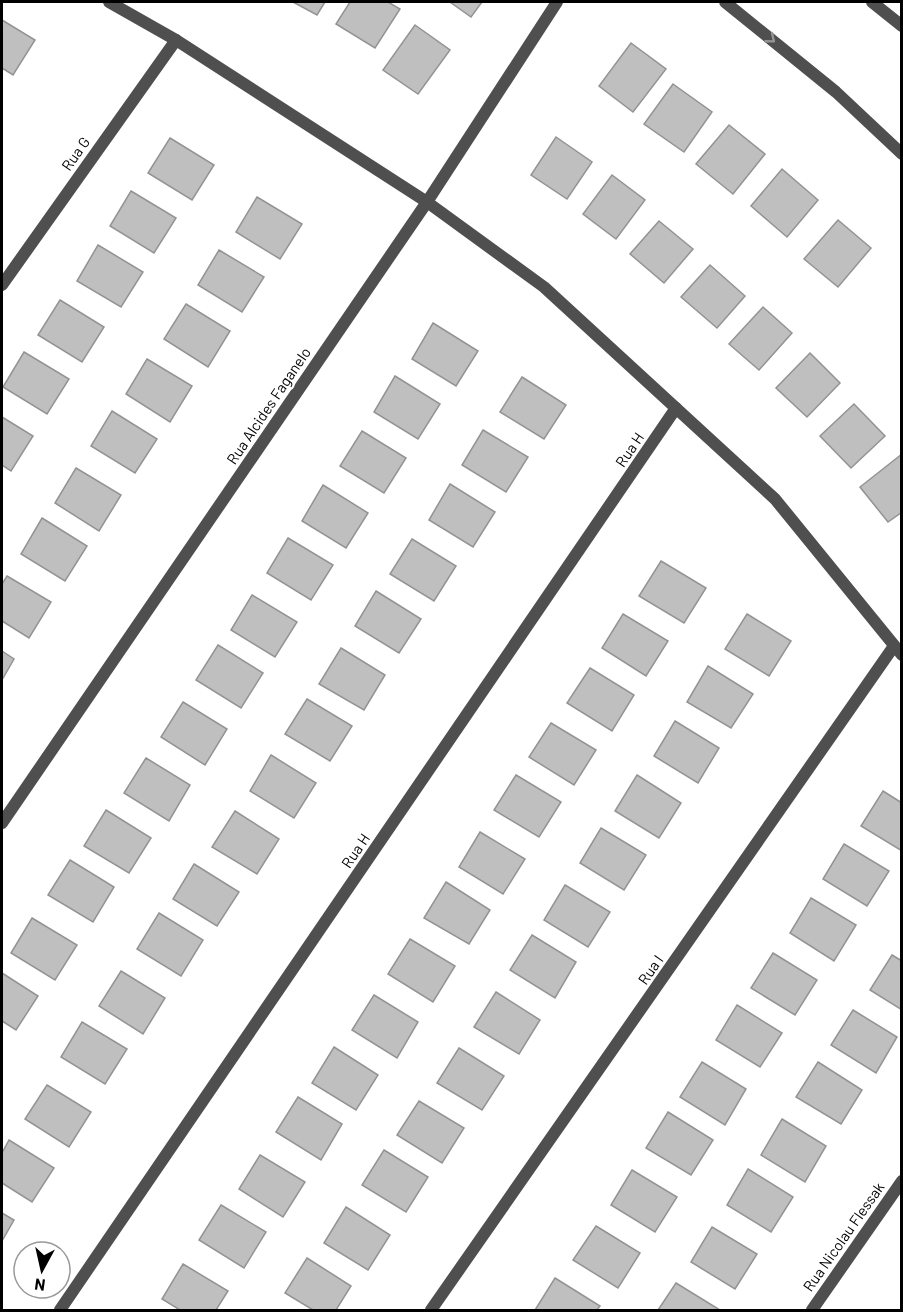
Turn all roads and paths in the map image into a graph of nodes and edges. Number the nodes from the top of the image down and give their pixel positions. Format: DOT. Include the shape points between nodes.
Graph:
graph roads {
  1 [pos="109,2"];
  2 [pos="556,2"];
  3 [pos="725,2"];
  4 [pos="872,2"];
  5 [pos="902,26"];
  6 [pos="176,40"];
  7 [pos="902,154"];
  8 [pos="427,202"];
  9 [pos="2,285"];
  10 [pos="676,408"];
  11 [pos="898,650"];
  12 [pos="2,823"];
  13 [pos="902,1181"];
  14 [pos="60,1311"];
  15 [pos="431,1311"];
  16 [pos="812,1311"];
  1 -- 6 [label="street"];
  2 -- 8 [label="street, Rua Alcides Faganelo"];
  3 -- 7 [label="street, one-way" via="836,92"];
  4 -- 5 [label="street"];
  6 -- 8 [label="street"];
  6 -- 9 [label="street, Rua G"];
  8 -- 10 [label="street" via="544,287"];
  8 -- 12 [label="street, Rua Alcides Faganelo"];
  10 -- 11 [label="street" via="775,499"];
  10 -- 14 [label="street, Rua H"];
  11 -- 15 [label="street, Rua I"];
  13 -- 16 [label="street, Rua Nicolau Flessak"];
}
